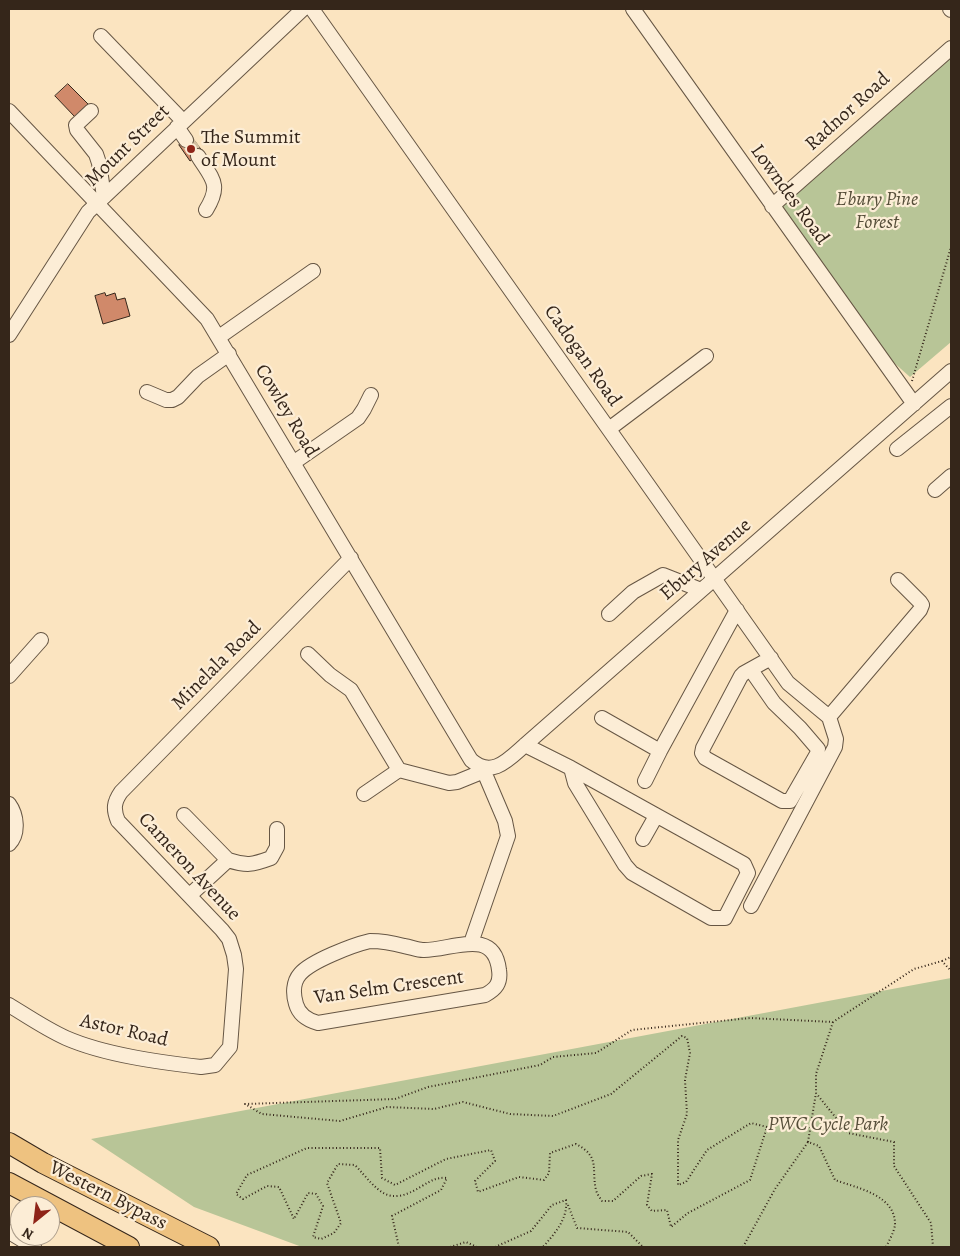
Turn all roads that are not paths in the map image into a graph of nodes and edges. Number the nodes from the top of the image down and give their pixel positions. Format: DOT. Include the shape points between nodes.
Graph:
graph roads {
  1 [pos="303,9"];
  2 [pos="312,9"];
  3 [pos="633,9"];
  4 [pos="101,36"];
  5 [pos="951,48"];
  6 [pos="9,111"];
  7 [pos="91,111"];
  8 [pos="180,124"];
  9 [pos="186,140"];
  10 [pos="198,156"];
  11 [pos="101,200"];
  12 [pos="772,206"];
  13 [pos="206,210"];
  14 [pos="313,271"];
  15 [pos="9,335"];
  16 [pos="219,337"];
  17 [pos="229,354"];
  18 [pos="706,356"];
  19 [pos="948,379"];
  20 [pos="147,392"];
  21 [pos="371,395"];
  22 [pos="911,400"];
  23 [pos="951,407"];
  24 [pos="610,429"];
  25 [pos="897,449"];
  26 [pos="293,463"];
  27 [pos="951,476"];
  28 [pos="935,490"];
  29 [pos="351,558"];
  30 [pos="715,578"];
  31 [pos="898,580"];
  32 [pos="701,590"];
  33 [pos="737,610"];
  34 [pos="610,614"];
  35 [pos="41,640"];
  36 [pos="308,654"];
  37 [pos="770,658"];
  38 [pos="751,670"];
  39 [pos="9,676"];
  40 [pos="830,716"];
  41 [pos="602,718"];
  42 [pos="526,745"];
  43 [pos="660,751"];
  44 [pos="571,768"];
  45 [pos="483,769"];
  46 [pos="399,770"];
  47 [pos="645,781"];
  48 [pos="364,794"];
  49 [pos="9,804"];
  50 [pos="114,805"];
  51 [pos="184,816"];
  52 [pos="656,816"];
  53 [pos="277,829"];
  54 [pos="643,839"];
  55 [pos="11,842"];
  56 [pos="228,860"];
  57 [pos="190,895"];
  58 [pos="751,906"];
  59 [pos="471,942"];
  60 [pos="9,1006"];
  61 [pos="230,1047"];
  62 [pos="9,1143"];
  63 [pos="9,1183"];
  64 [pos="9,1232"];
  65 [pos="34,1247"];
  66 [pos="129,1247"];
  67 [pos="209,1247"];
  1 -- 8 [label="street, Mount Street"];
  2 -- 24 [label="street, Cadogan Road"];
  3 -- 12 [label="street, Lowndes Road"];
  4 -- 8 [label="street"];
  5 -- 12 [label="street, Radnor Road"];
  6 -- 11 [label="street, Cowley Road"];
  7 -- 11 [label="street" via="76,125 99,163"];
  8 -- 9 [label="street"];
  8 -- 11 [label="street, Mount Street"];
  10 -- 13 [label="street" via="215,187"];
  11 -- 15 [label="street, Mount Street" via="87,213"];
  11 -- 16 [label="street, Cowley Road" via="207,319"];
  12 -- 22 [label="street, Lowndes Road"];
  14 -- 16 [label="street"];
  16 -- 17 [label="street, Cowley Road"];
  17 -- 20 [label="street" via="172,400"];
  17 -- 26 [label="street, Cowley Road"];
  18 -- 24 [label="street"];
  19 -- 22 [label="street, Ebury Avenue"];
  21 -- 26 [label="street" via="358,418"];
  22 -- 30 [label="street, Ebury Avenue"];
  23 -- 25 [label="street"];
  24 -- 30 [label="street, Cadogan Road"];
  26 -- 29 [label="street, Cowley Road"];
  27 -- 28 [label="street"];
  29 -- 45 [label="street, Cowley Road" via="471,760"];
  29 -- 50 [label="street, Minelala Road" via="122,792"];
  30 -- 32 [label="street, Ebury Avenue"];
  30 -- 33 [label="street, Cadogan Road"];
  31 -- 40 [label="street" via="920,602 920,610"];
  32 -- 34 [label="street" via="663,575 632,592"];
  32 -- 42 [label="street, Ebury Avenue"];
  33 -- 37 [label="street, Cadogan Road"];
  33 -- 43 [label="street"];
  35 -- 39 [label="street"];
  36 -- 46 [label="street" via="325,672 351,690"];
  37 -- 38 [label="street"];
  37 -- 40 [label="street, Cadogan Road" via="788,683"];
  38 -- 38 [label="street" via="741,676 703,748 703,755 782,801 790,801 818,749 774,704"];
  40 -- 58 [label="street" via="835,747"];
  41 -- 43 [label="street"];
  42 -- 44 [label="street"];
  42 -- 45 [label="street, Ebury Avenue" via="504,762"];
  43 -- 47 [label="street"];
  44 -- 52 [label="street"];
  44 -- 52 [label="street" via="576,784 632,873 711,918 724,918 748,873 746,866"];
  45 -- 46 [label="street, Ebury Avenue" via="449,783"];
  45 -- 59 [label="street, Van Selm Crescent" via="505,820 508,836"];
  46 -- 48 [label="street"];
  49 -- 55 [label="street" via="16,825"];
  50 -- 57 [label="street, Cameron Avenue" via="118,821"];
  51 -- 56 [label="street"];
  52 -- 54 [label="street"];
  53 -- 56 [label="street" via="277,847 271,858 254,865"];
  56 -- 57 [label="street"];
  57 -- 61 [label="street, Cameron Avenue" via="229,939 234,955 236,969"];
  59 -- 59 [label="street, Van Selm Crescent" via="488,949 498,962 500,976 496,987 485,994 318,1023 306,1018 296,1006 294,995 298,975 361,943 382,941 426,950"];
  60 -- 61 [label="street, Astor Road" via="65,1037 112,1052 201,1067 215,1065"];
  62 -- 67 [label="highway, Western Bypass"];
  63 -- 66 [label="highway, Western Bypass"];
  64 -- 65 [label="street"];
}
